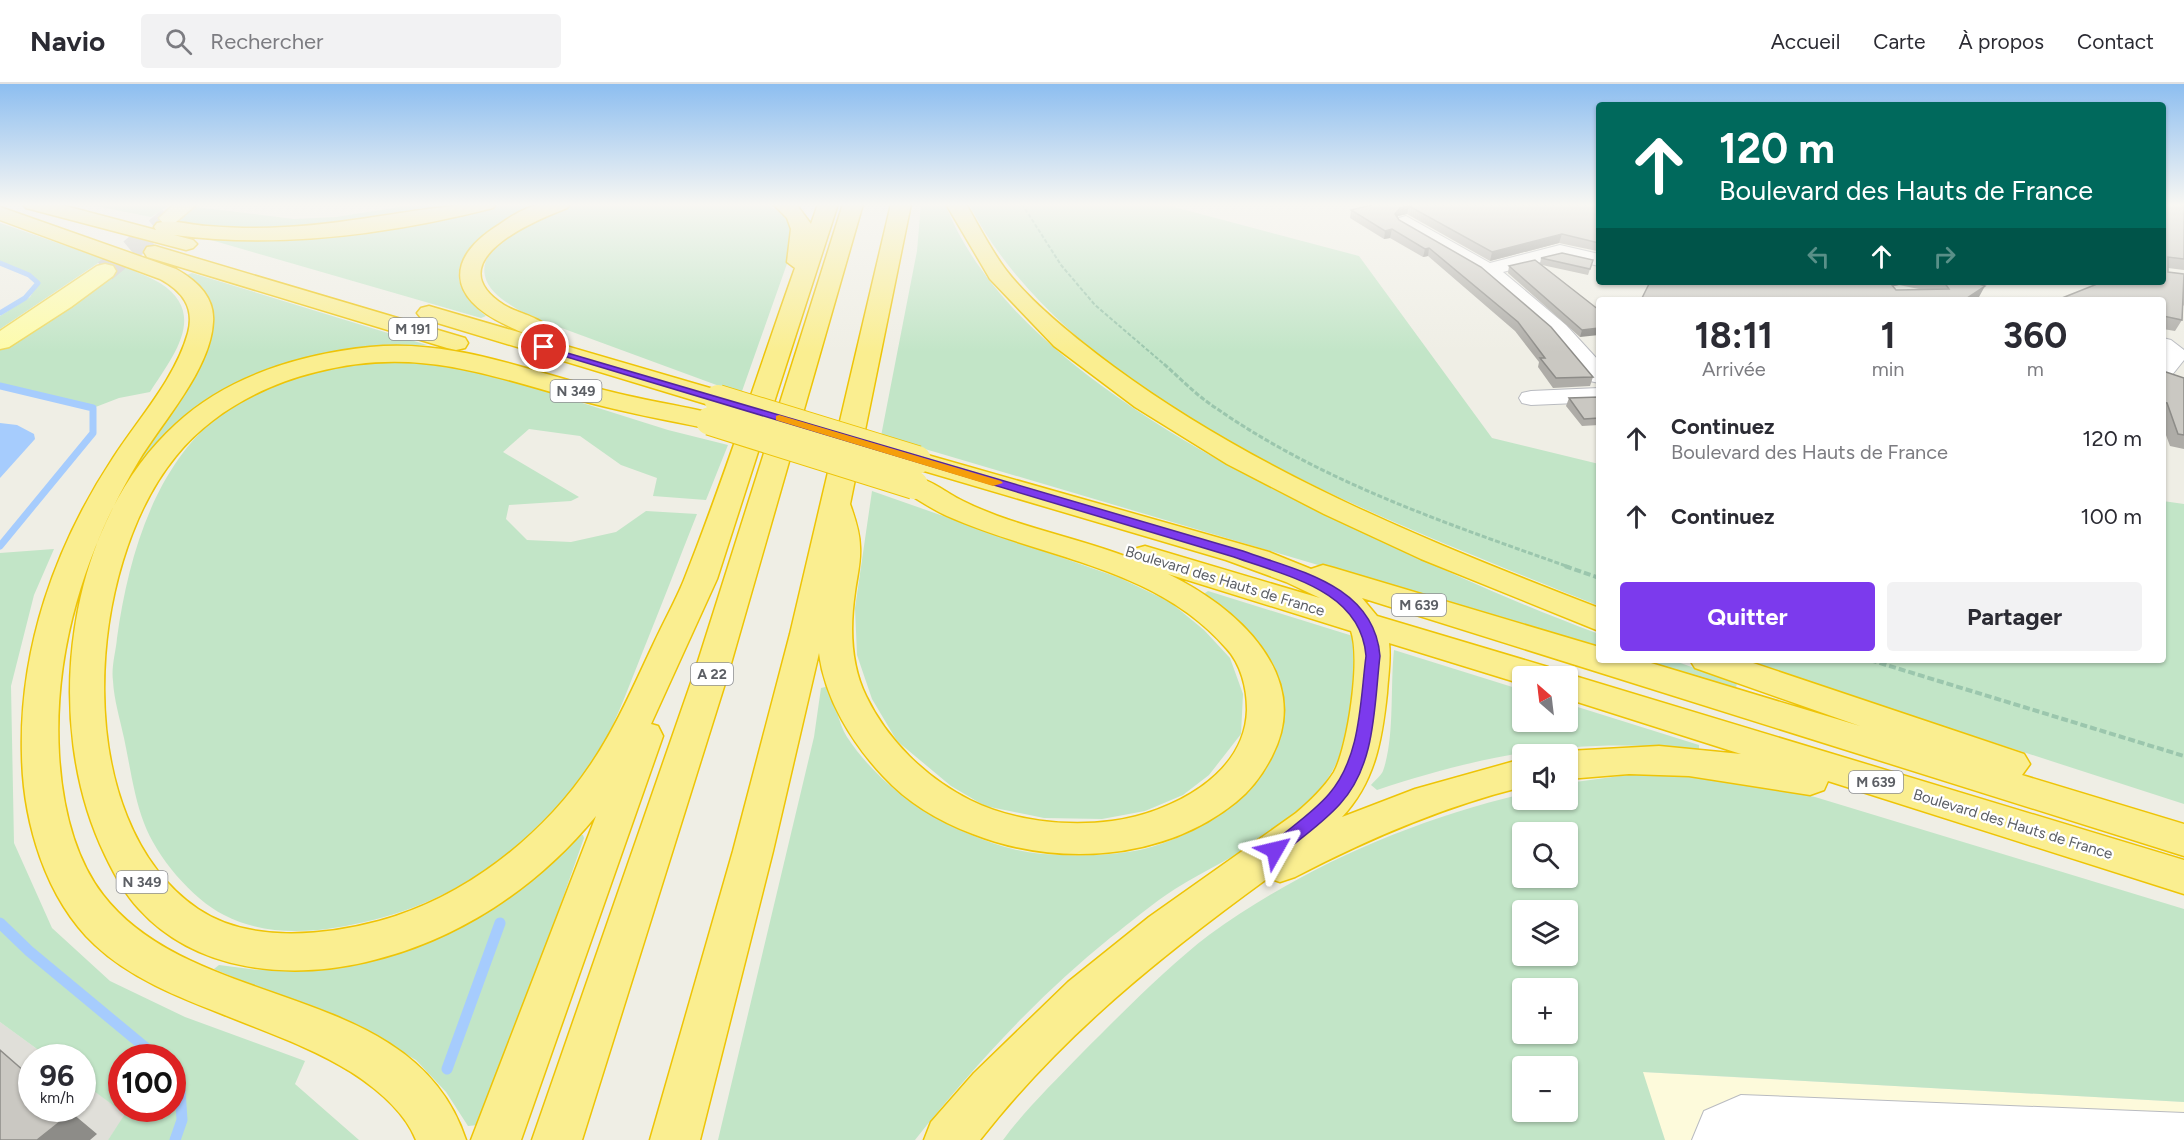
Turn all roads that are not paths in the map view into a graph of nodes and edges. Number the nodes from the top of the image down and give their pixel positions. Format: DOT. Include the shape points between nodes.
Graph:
graph roads {
  1 [pos="111,253"];
  2 [pos="159,253"];
  3 [pos="221,253"];
  4 [pos="479,253"];
  5 [pos="801,253"];
  6 [pos="811,253"];
  7 [pos="839,253"];
  8 [pos="890,253"];
  9 [pos="984,253"];
  10 [pos="1459,253"];
  11 [pos="1551,253"];
  12 [pos="1570,253"];
  13 [pos="1596,259"];
  14 [pos="1487,270"];
  15 [pos="0,336"];
  16 [pos="0,342"];
  17 [pos="1571,343"];
  18 [pos="1596,344"];
  19 [pos="2166,347"];
  20 [pos="776,358"];
  21 [pos="2166,367"];
  22 [pos="1596,372"];
  23 [pos="2166,379"];
  24 [pos="2184,385"];
  25 [pos="1596,394"];
  26 [pos="1531,398"];
  27 [pos="714,410"];
  28 [pos="915,472"];
  29 [pos="836,505"];
  30 [pos="1238,554"];
  31 [pos="700,579"];
  32 [pos="1596,619"];
  33 [pos="1366,625"];
  34 [pos="1596,659"];
  35 [pos="1610,663"];
  36 [pos="1715,663"];
  37 [pos="1512,669"];
  38 [pos="1578,689"];
  39 [pos="1578,764"];
  40 [pos="1512,776"];
  41 [pos="2184,819"];
  42 [pos="2011,823"];
  43 [pos="2184,840"];
  44 [pos="2184,877"];
  45 [pos="1199,907"];
  46 [pos="2184,1137"];
  47 [pos="441,1140"];
  48 [pos="496,1140"];
  49 [pos="557,1140"];
  50 [pos="675,1140"];
  51 [pos="949,1140"];
  52 [pos="1716,1140"];
  1 -- 47 [label="highway" via="168,274 192,290 201,307 200,332 164,401 89,525 54,625 40,727 47,806 65,873 102,925 134,950 182,976 358,1049 392,1072 419,1099"];
  2 -- 27 [label="highway, M 191"];
  3 -- 27 [label="highway, M 191"];
  4 -- 27 [label="highway" via="470,274 476,291 494,308 524,324 597,349"];
  5 -- 20 [label="highway"];
  6 -- 20 [label="highway"];
  7 -- 49 [label="highway, A 22" via="704,701"];
  8 -- 29 [label="highway"];
  9 -- 32 [label="highway" via="1023,302 1089,360 1152,407 1255,467 1364,520"];
  10 -- 14 [label="street"];
  11 -- 14 [label="street"];
  12 -- 13 [label="street"];
  14 -- 17 [label="street"];
  15 -- 16 [label="main road" via="102,269 63,302"];
  17 -- 18 [label="street"];
  17 -- 22 [label="street"];
  19 -- 21 [label="street" via="2176,355"];
  20 -- 31 [label="highway"];
  23 -- 24 [label="street"];
  25 -- 26 [label="street"];
  27 -- 28 [label="highway, M 191, bridge"];
  27 -- 31 [label="highway, N 349" via="604,399 467,359 406,352 344,358 297,369 240,392 200,417 155,466 127,517 110,557 92,627 87,670 95,774 125,859 153,897 183,922 216,939 249,949 295,953 354,946 403,934 447,914 516,870 587,799 614,763"];
  28 -- 29 [label="highway" via="971,516 1077,549 1172,588 1223,623 1252,658 1264,698 1262,739 1235,781 1162,826 1095,839 1045,837 1000,827 953,810 917,788 873,745 841,676 835,628 845,546"];
  28 -- 30 [label="highway, Boulevard des Hauts de France / M 639"];
  28 -- 33 [label="highway, Boulevard des Hauts de France / M 639"];
  29 -- 50 [label="highway" via="753,851"];
  30 -- 33 [label="highway" via="1325,587 1352,607"];
  30 -- 34 [label="highway, Boulevard des Hauts de France / M 639"];
  31 -- 48 [label="highway"];
  33 -- 37 [label="highway, Boulevard des Hauts de France / M 639"];
  33 -- 45 [label="highway" via="1373,656 1365,730 1357,761 1344,787 1306,826"];
  35 -- 43 [label="highway, Boulevard des Hauts de France / M 639"];
  36 -- 41 [label="highway" via="1888,724"];
  38 -- 42 [label="highway, Boulevard des Hauts de France / M 639"];
  39 -- 42 [label="highway" via="1637,759 1713,764"];
  40 -- 45 [label="highway" via="1398,809"];
  42 -- 44 [label="highway, Boulevard des Hauts de France / M 639"];
  45 -- 51 [label="highway" via="1137,951 1059,1020 999,1081"];
  46 -- 52 [label="street" via="1741,1118 1719,1128"];
}
